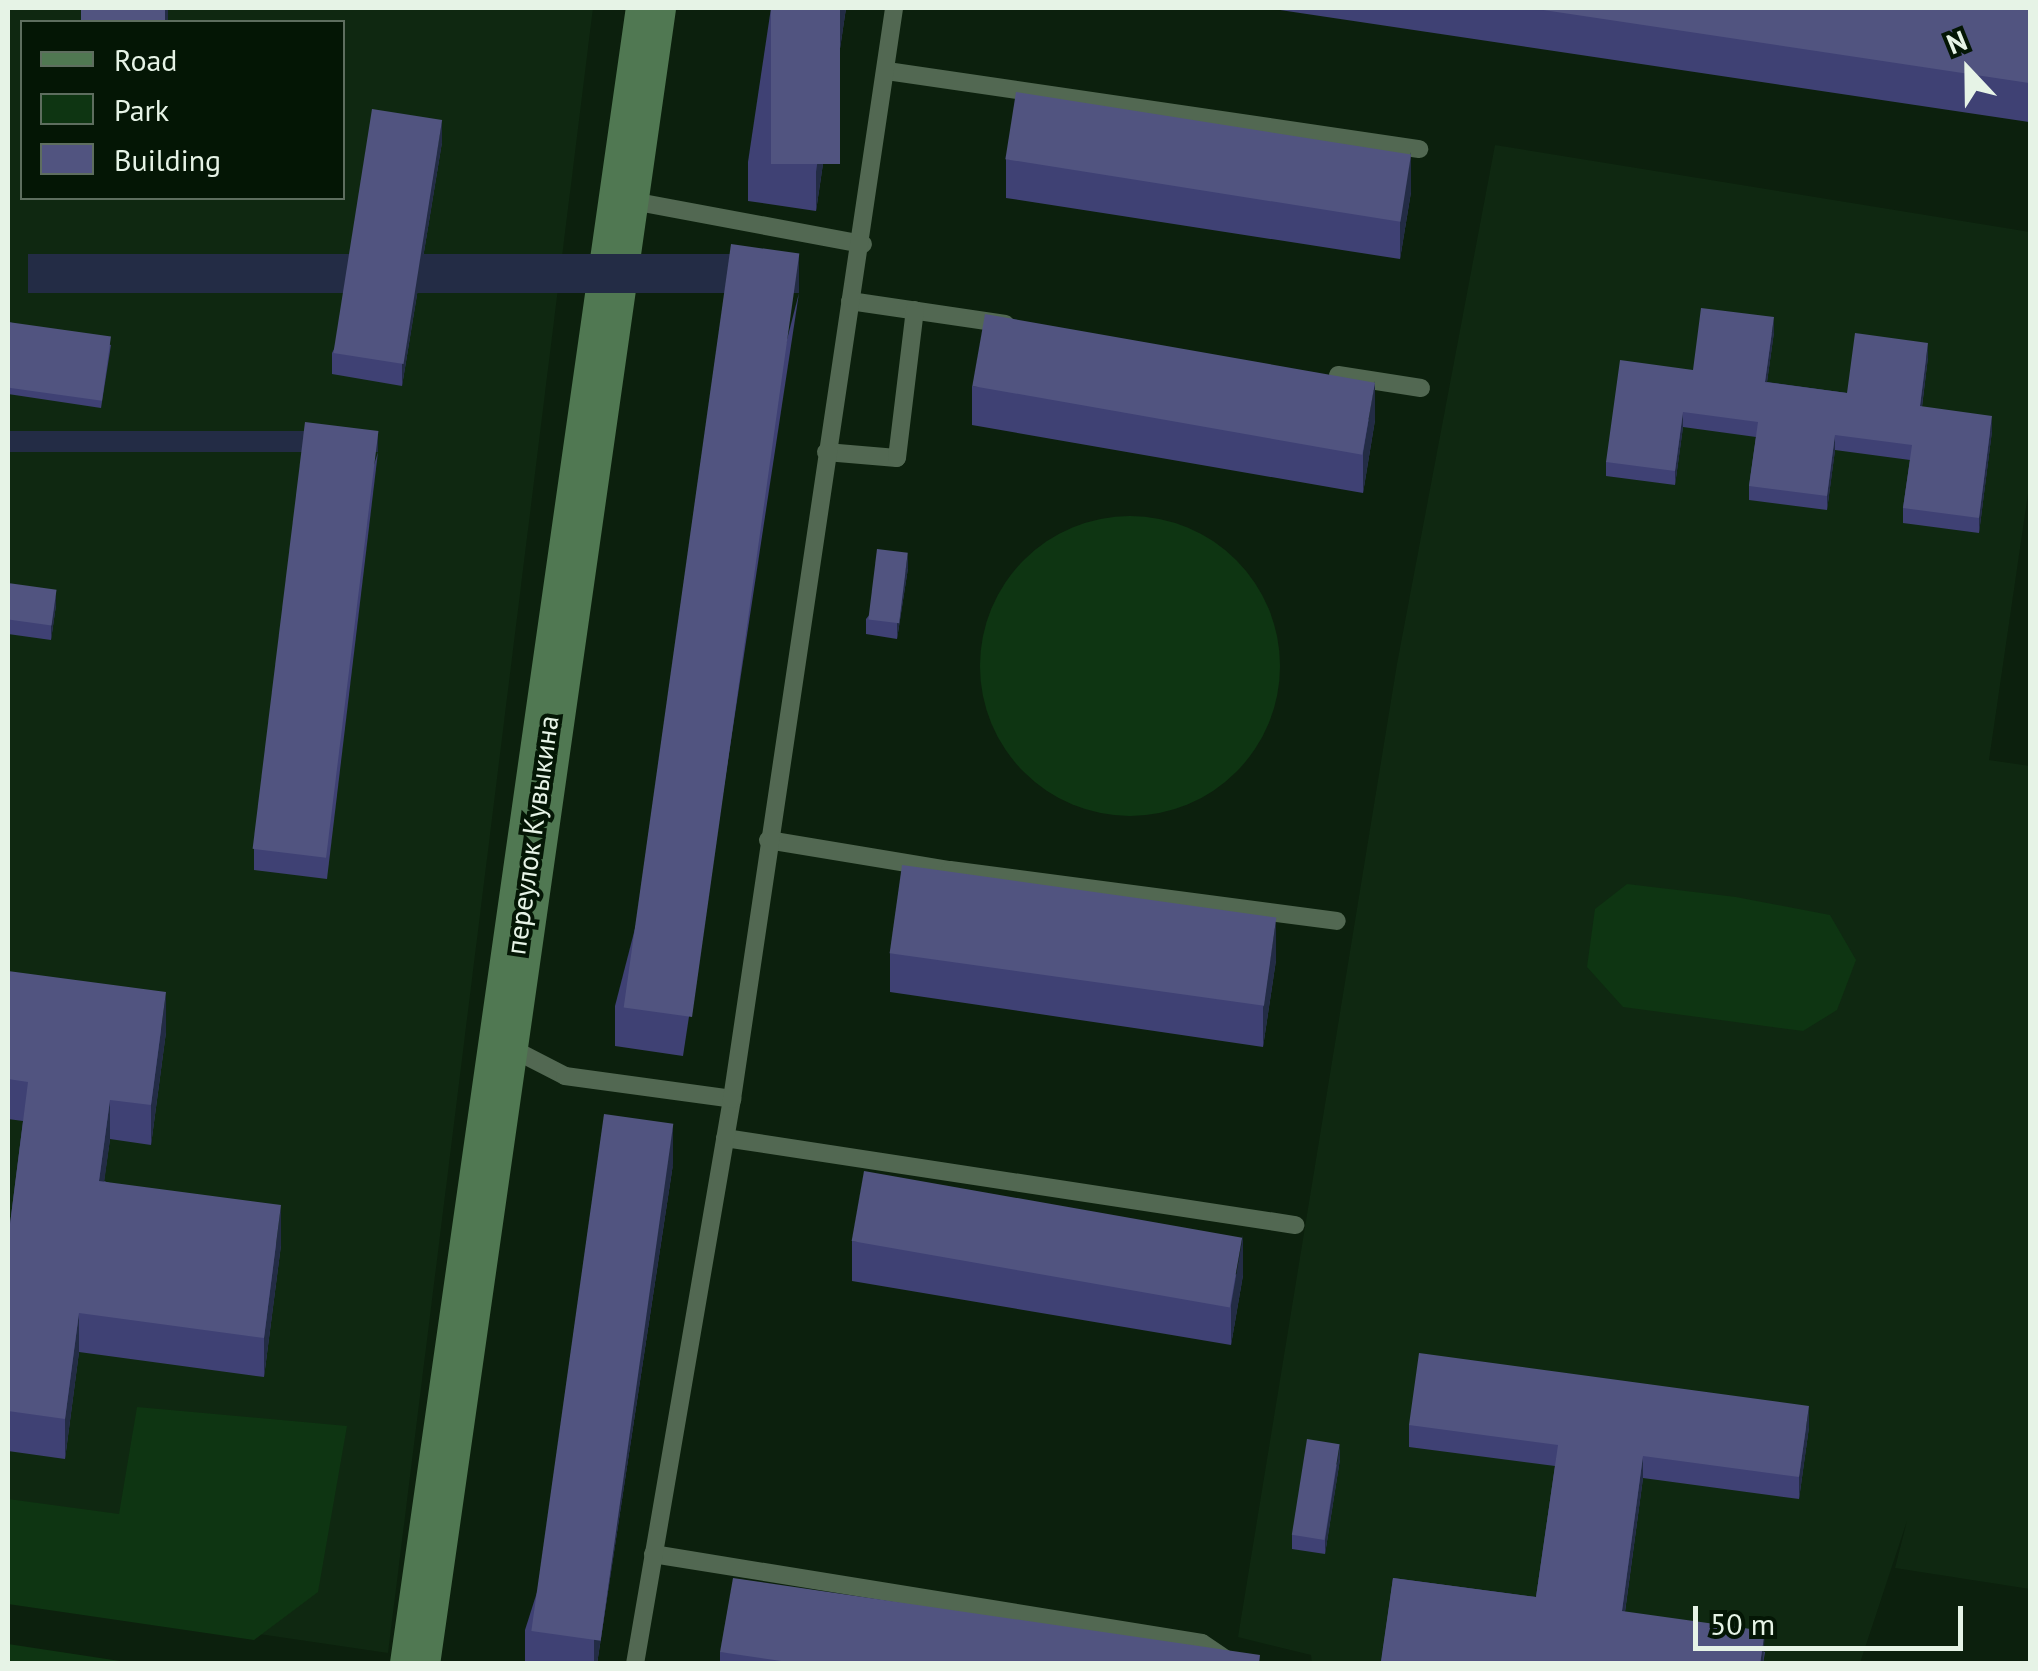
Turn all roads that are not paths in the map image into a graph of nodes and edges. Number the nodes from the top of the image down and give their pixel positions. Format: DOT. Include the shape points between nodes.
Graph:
graph roads {
  1 [pos="651,8"];
  2 [pos="894,8"];
  3 [pos="887,71"];
  4 [pos="1420,149"];
  5 [pos="626,200"];
  6 [pos="863,244"];
  7 [pos="850,301"];
  8 [pos="915,310"];
  9 [pos="1031,328"];
  10 [pos="1325,373"];
  11 [pos="1421,388"];
  12 [pos="826,452"];
  13 [pos="768,840"];
  14 [pos="1337,922"];
  15 [pos="502,1044"];
  16 [pos="732,1099"];
  17 [pos="725,1138"];
  18 [pos="1296,1225"];
  19 [pos="653,1554"];
  20 [pos="415,1664"];
  21 [pos="635,1664"];
  22 [pos="1233,1664"];
  1 -- 5 [label="main road, переулок Кувыкина"];
  2 -- 3 [label="lane"];
  3 -- 4 [label="lane"];
  3 -- 6 [label="lane"];
  5 -- 6 [label="lane"];
  5 -- 15 [label="main road, переулок Кувыкина"];
  6 -- 7 [label="lane"];
  7 -- 8 [label="lane"];
  7 -- 12 [label="lane"];
  8 -- 9 [label="lane"];
  8 -- 12 [label="lane" via="898,458"];
  10 -- 11 [label="lane"];
  12 -- 13 [label="lane"];
  13 -- 14 [label="lane"];
  13 -- 16 [label="lane"];
  15 -- 16 [label="lane" via="564,1076"];
  15 -- 20 [label="main road, переулок Кувыкина"];
  16 -- 17 [label="lane"];
  17 -- 18 [label="lane"];
  17 -- 19 [label="lane"];
  19 -- 21 [label="lane"];
  19 -- 22 [label="lane" via="1202,1643"];
}
